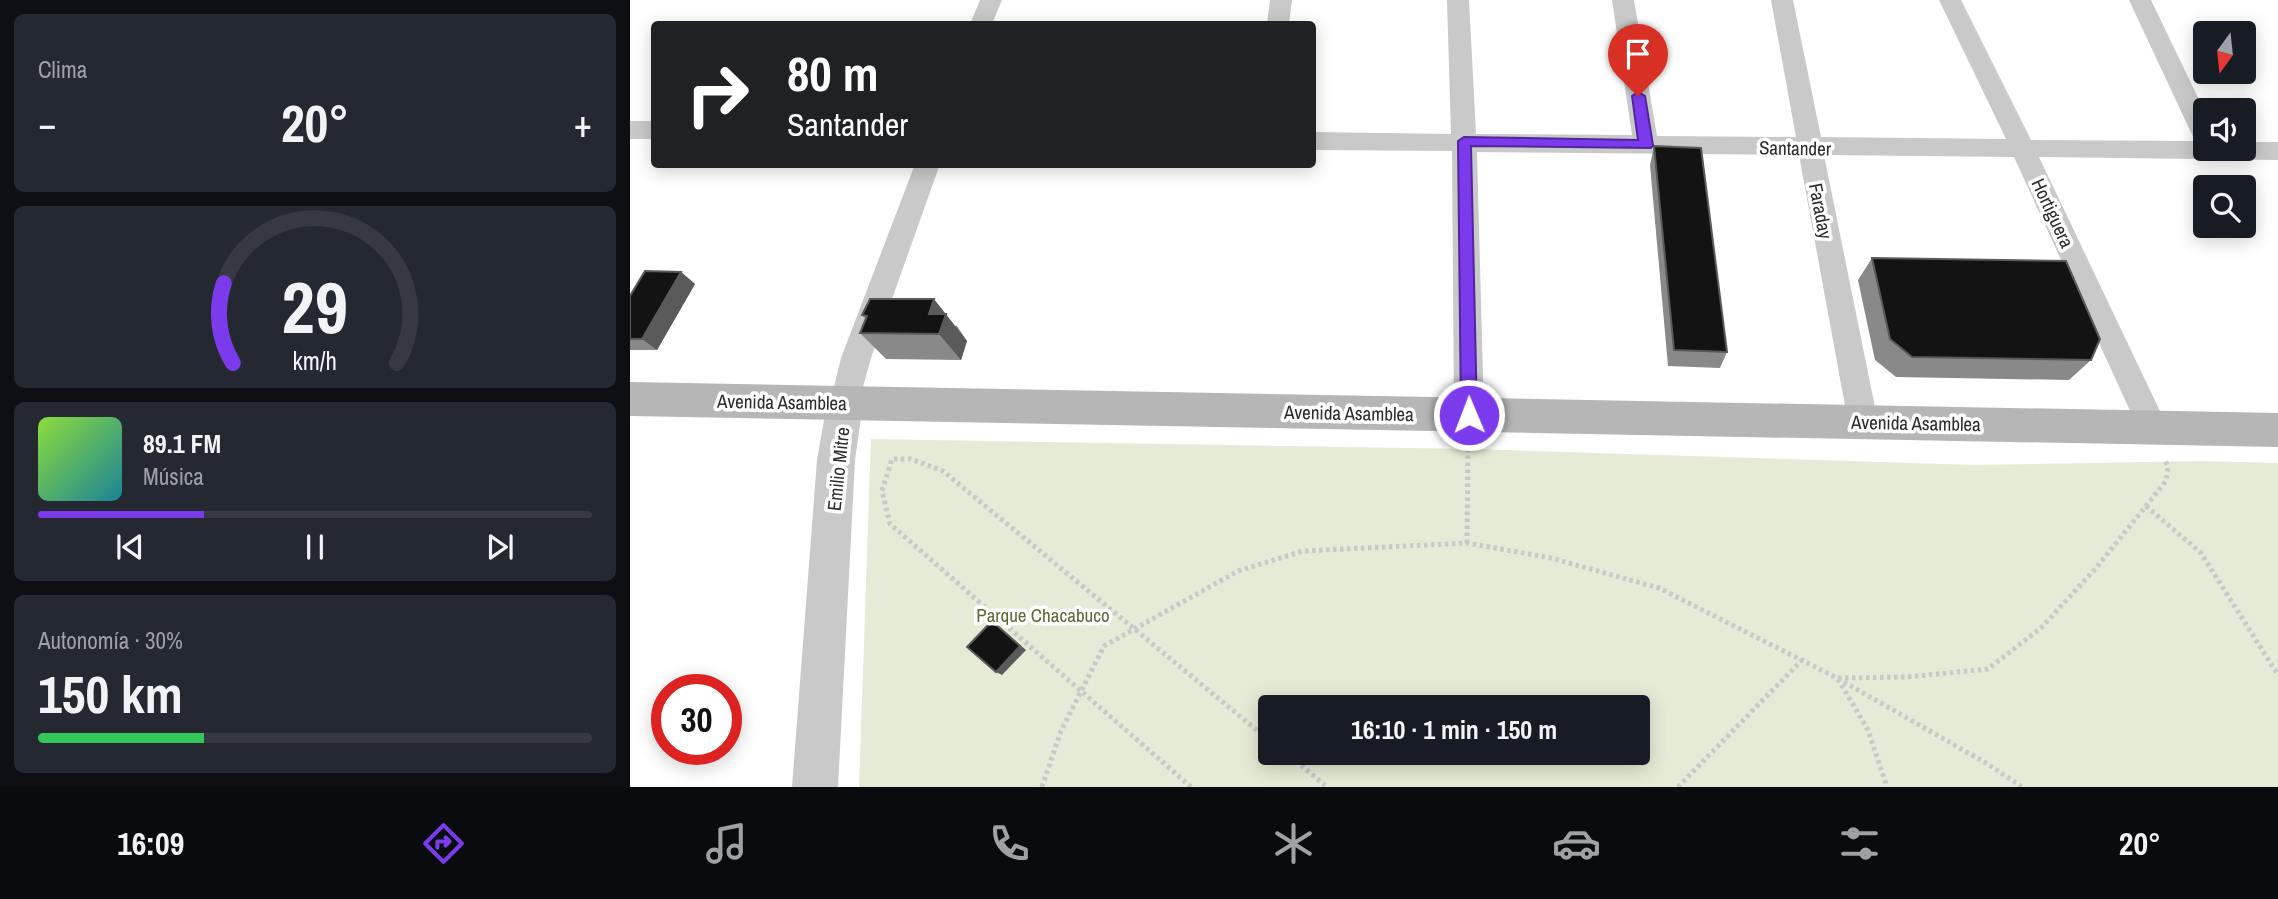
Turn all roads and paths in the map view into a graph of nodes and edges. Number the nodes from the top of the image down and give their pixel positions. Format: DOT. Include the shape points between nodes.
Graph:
graph roads {
  1 [pos="991,0"];
  2 [pos="1281,0"];
  3 [pos="1458,0"];
  4 [pos="1623,0"];
  5 [pos="1782,0"];
  6 [pos="1950,0"];
  7 [pos="2140,0"];
  8 [pos="982,21"];
  9 [pos="1278,21"];
  10 [pos="2193,111"];
  11 [pos="630,130"];
  12 [pos="651,130"];
  13 [pos="1316,141"];
  14 [pos="1464,141"];
  15 [pos="1646,145"];
  16 [pos="2193,145"];
  17 [pos="1809,148"];
  18 [pos="2023,149"];
  19 [pos="2256,149"];
  20 [pos="2278,151"];
  21 [pos="927,168"];
  22 [pos="630,399"];
  23 [pos="845,403"];
  24 [pos="1469,415"];
  25 [pos="1863,422"];
  26 [pos="2153,428"];
  27 [pos="2278,430"];
  28 [pos="2146,506"];
  29 [pos="1467,543"];
  30 [pos="1134,629"];
  31 [pos="1802,660"];
  32 [pos="2278,675"];
  33 [pos="1837,678"];
  34 [pos="1081,691"];
  35 [pos="1258,731"];
  36 [pos="1301,765"];
  37 [pos="815,787"];
  38 [pos="1042,787"];
  39 [pos="1191,787"];
  40 [pos="1327,787"];
  41 [pos="1678,787"];
  42 [pos="1887,787"];
  43 [pos="2022,787"];
  1 -- 8 [label="street"];
  2 -- 9 [label="street"];
  3 -- 14 [label="street"];
  4 -- 15 [label="street"];
  5 -- 17 [label="street, Faraday"];
  6 -- 18 [label="street, Hortiguera"];
  7 -- 10 [label="street"];
  11 -- 12 [label="street"];
  13 -- 14 [label="street, Santander"];
  14 -- 15 [label="street, Santander"];
  14 -- 24 [label="street"];
  15 -- 17 [label="street, Santander"];
  16 -- 18 [label="street, Santander"];
  17 -- 18 [label="street, Santander"];
  17 -- 25 [label="street, Faraday"];
  18 -- 26 [label="street, Hortiguera"];
  19 -- 20 [label="street, Santander"];
  21 -- 23 [label="street, Emilio Mitre" via="856,358"];
  22 -- 23 [label="main road, Avenida Asamblea"];
  23 -- 24 [label="main road, Avenida Asamblea"];
  23 -- 37 [label="street, Emilio Mitre" via="836,460"];
  24 -- 25 [label="main road, Avenida Asamblea"];
  24 -- 29 [label="path"];
  25 -- 26 [label="main road, Avenida Asamblea"];
  26 -- 27 [label="main road, Avenida Asamblea"];
  26 -- 28 [label="path" via="2168,468 2165,481"];
  28 -- 32 [label="path" via="2201,553"];
  28 -- 33 [label="path" via="2042,627 1988,670"];
  29 -- 30 [label="path" via="1303,551 1238,571"];
  29 -- 31 [label="path" via="1551,558 1659,588"];
  30 -- 34 [label="path" via="1104,646"];
  30 -- 34 [label="path" via="943,471 911,459 892,458 880,500 890,524"];
  30 -- 35 [label="path"];
  31 -- 33 [label="path"];
  31 -- 41 [label="path"];
  33 -- 42 [label="path" via="1868,730"];
  33 -- 43 [label="path"];
  34 -- 38 [label="path"];
  34 -- 39 [label="path"];
  36 -- 40 [label="path"];
}
